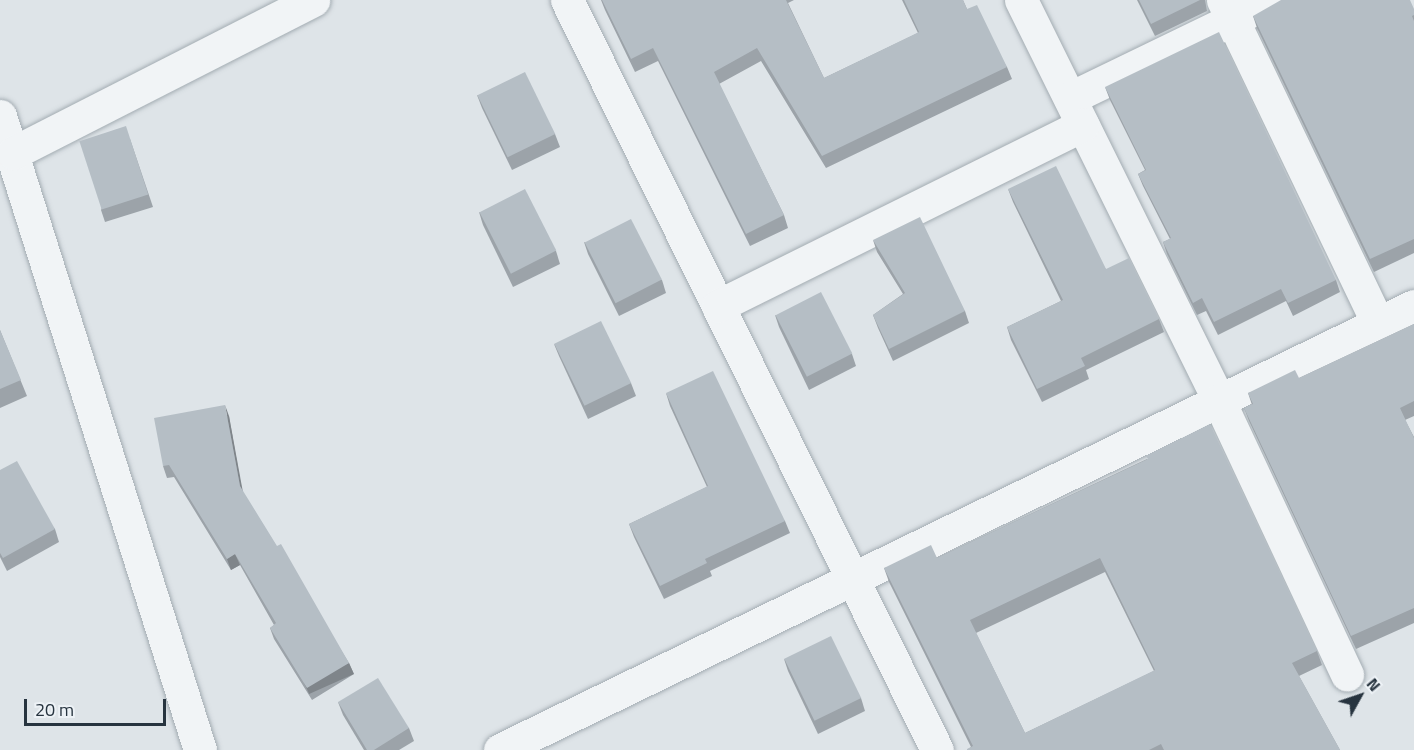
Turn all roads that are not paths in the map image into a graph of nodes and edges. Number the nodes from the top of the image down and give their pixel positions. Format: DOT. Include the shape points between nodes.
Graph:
graph roads {
  1 [pos="313,0"];
  2 [pos="567,0"];
  3 [pos="1022,0"];
  4 [pos="1273,0"];
  5 [pos="1227,10"];
  6 [pos="1076,112"];
  7 [pos="0,116"];
  8 [pos="13,153"];
  9 [pos="718,306"];
  10 [pos="1414,306"];
  11 [pos="1378,324"];
  12 [pos="1219,401"];
  13 [pos="855,579"];
  14 [pos="1347,674"];
  15 [pos="200,750"];
  16 [pos="500,750"];
  17 [pos="937,750"];
  1 -- 8 [label="street"];
  2 -- 9 [label="street"];
  3 -- 6 [label="street"];
  4 -- 5 [label="street"];
  5 -- 6 [label="street"];
  5 -- 11 [label="street"];
  6 -- 9 [label="street"];
  6 -- 12 [label="street"];
  7 -- 8 [label="street"];
  8 -- 15 [label="street"];
  9 -- 13 [label="street"];
  10 -- 11 [label="street"];
  11 -- 12 [label="street"];
  12 -- 13 [label="street"];
  12 -- 14 [label="street"];
  13 -- 16 [label="street"];
  13 -- 17 [label="street"];
}
